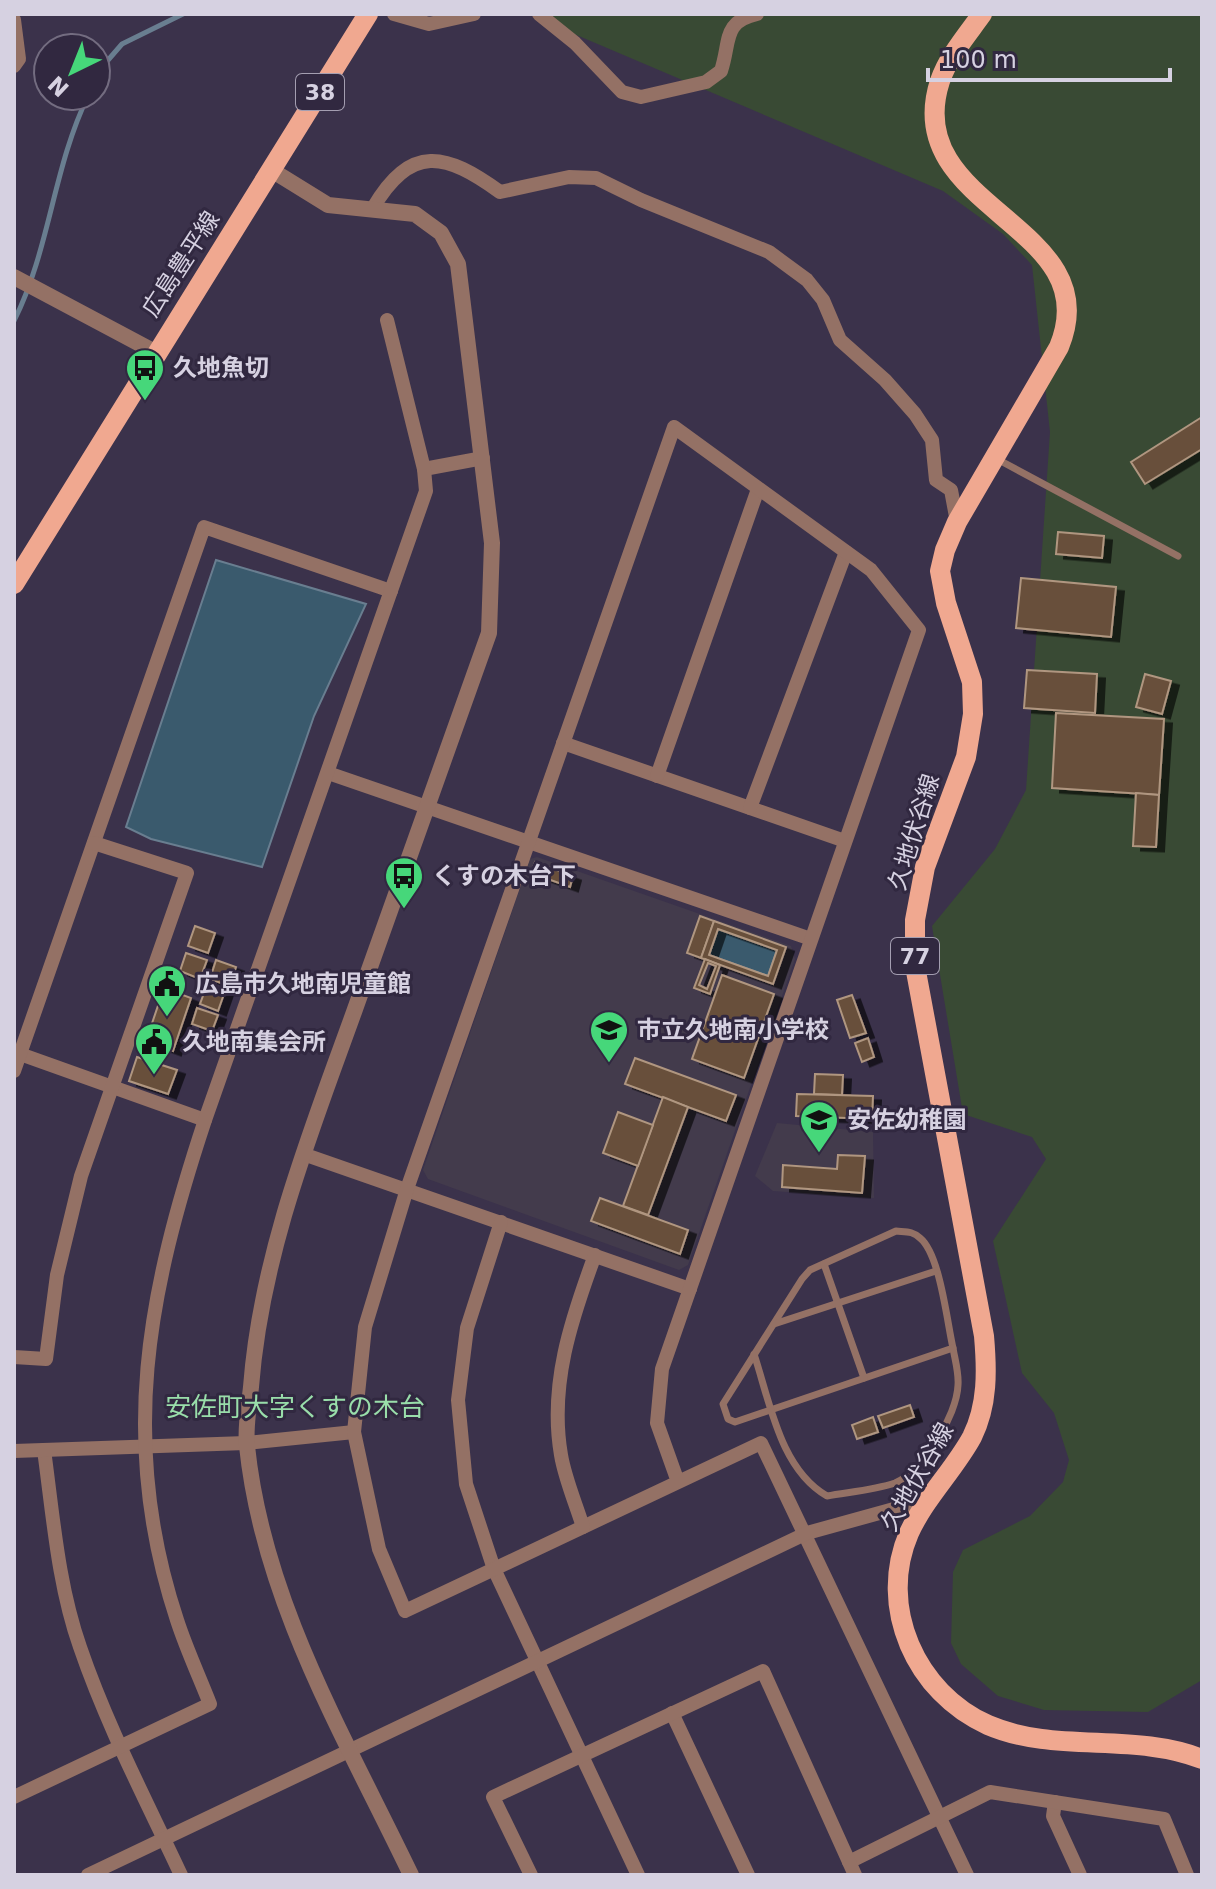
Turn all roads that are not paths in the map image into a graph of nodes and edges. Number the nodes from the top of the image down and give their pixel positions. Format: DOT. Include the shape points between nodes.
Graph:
graph roads {
  1 [pos="368,14"];
  2 [pos="394,14"];
  3 [pos="474,14"];
  4 [pos="539,14"];
  5 [pos="757,14"];
  6 [pos="982,14"];
  7 [pos="14,20"];
  8 [pos="14,66"];
  9 [pos="273,171"];
  10 [pos="373,208"];
  11 [pos="14,277"];
  12 [pos="387,320"];
  13 [pos="155,352"];
  14 [pos="483,458"];
  15 [pos="996,458"];
  16 [pos="424,469"];
  17 [pos="758,489"];
  18 [pos="957,522"];
  19 [pos="846,552"];
  20 [pos="1178,556"];
  21 [pos="14,584"];
  22 [pos="391,591"];
  23 [pos="563,743"];
  24 [pos="328,773"];
  25 [pos="657,776"];
  26 [pos="428,806"];
  27 [pos="750,808"];
  28 [pos="529,840"];
  29 [pos="845,841"];
  30 [pos="94,843"];
  31 [pos="811,939"];
  32 [pos="20,1054"];
  33 [pos="14,1071"];
  34 [pos="113,1087"];
  35 [pos="205,1120"];
  36 [pos="303,1154"];
  37 [pos="407,1189"];
  38 [pos="501,1222"];
  39 [pos="595,1255"];
  40 [pos="824,1264"];
  41 [pos="936,1271"];
  42 [pos="690,1289"];
  43 [pos="838,1303"];
  44 [pos="773,1325"];
  45 [pos="953,1348"];
  46 [pos="754,1354"];
  47 [pos="14,1357"];
  48 [pos="864,1378"];
  49 [pos="773,1409"];
  50 [pos="354,1432"];
  51 [pos="246,1443"];
  52 [pos="144,1446"];
  53 [pos="44,1450"];
  54 [pos="14,1451"];
  55 [pos="678,1482"];
  56 [pos="926,1505"];
  57 [pos="583,1527"];
  58 [pos="807,1533"];
  59 [pos="494,1569"];
  60 [pos="538,1662"];
  61 [pos="672,1713"];
  62 [pos="120,1747"];
  63 [pos="352,1751"];
  64 [pos="582,1756"];
  65 [pos="1202,1759"];
  66 [pos="14,1797"];
  67 [pos="1055,1802"];
  68 [pos="940,1816"];
  69 [pos="164,1839"];
  70 [pos="852,1868"];
  71 [pos="88,1875"];
  72 [pos="181,1875"];
  73 [pos="411,1875"];
  74 [pos="531,1875"];
  75 [pos="638,1875"];
  76 [pos="748,1875"];
  77 [pos="967,1875"];
  78 [pos="1080,1875"];
  79 [pos="1187,1875"];
  1 -- 9 [label="main road, 広島豊平線 / 38"];
  2 -- 3 [label="street" via="429,24"];
  4 -- 5 [label="street" via="622,92 641,97 706,82 721,71 730,27"];
  6 -- 15 [label="main road, 久地伏谷線 / 77" via="940,81 937,133 945,158 971,190 1046,254 1069,299 1069,324 1059,347"];
  7 -- 8 [label="street" via="19,59"];
  9 -- 10 [label="street" via="328,205"];
  9 -- 13 [label="main road, 広島豊平線 / 38"];
  10 -- 14 [label="street" via="415,214 441,233 458,264"];
  10 -- 18 [label="street" via="387,184 418,162 455,163 500,192 569,177 596,178 769,252 807,280 823,300 840,340 915,414 932,440 936,480 951,490"];
  11 -- 13 [label="street"];
  12 -- 16 [label="street"];
  13 -- 21 [label="main road, 広島豊平線 / 38"];
  14 -- 16 [label="street"];
  14 -- 26 [label="street" via="492,543 489,633"];
  15 -- 18 [label="main road, 久地伏谷線 / 77"];
  15 -- 20 [label="lane"];
  16 -- 22 [label="street" via="426,491"];
  17 -- 19 [label="street"];
  17 -- 23 [label="street" via="674,427"];
  17 -- 25 [label="street"];
  18 -- 56 [label="main road, 久地伏谷線 / 77" via="940,571 972,682 973,714 966,757 925,867 915,920 915,966 987,1370 973,1436"];
  19 -- 27 [label="street"];
  19 -- 29 [label="street" via="871,570 919,630"];
  22 -- 24 [label="street"];
  22 -- 30 [label="street" via="204,527"];
  23 -- 25 [label="street"];
  23 -- 28 [label="street"];
  24 -- 26 [label="street"];
  24 -- 35 [label="street"];
  25 -- 27 [label="street"];
  26 -- 28 [label="street"];
  26 -- 36 [label="street"];
  27 -- 29 [label="street"];
  28 -- 31 [label="street"];
  28 -- 37 [label="street"];
  29 -- 31 [label="street"];
  30 -- 32 [label="street"];
  30 -- 34 [label="street" via="187,873"];
  31 -- 42 [label="street"];
  32 -- 33 [label="street"];
  32 -- 34 [label="street"];
  34 -- 35 [label="street"];
  34 -- 47 [label="street" via="74,1204 57,1275 46,1359"];
  35 -- 52 [label="street" via="172,1219 153,1305"];
  36 -- 37 [label="street"];
  36 -- 51 [label="street" via="275,1245 254,1346"];
  37 -- 38 [label="street"];
  37 -- 50 [label="street" via="365,1327"];
  38 -- 39 [label="street"];
  38 -- 59 [label="street" via="467,1328 458,1400 466,1484"];
  39 -- 42 [label="street"];
  39 -- 57 [label="street" via="569,1325 557,1391 561,1456"];
  40 -- 41 [label="lane" via="896,1231 912,1232 923,1240"];
  40 -- 43 [label="lane"];
  40 -- 44 [label="lane" via="802,1279"];
  41 -- 43 [label="lane"];
  41 -- 45 [label="lane"];
  42 -- 55 [label="street" via="662,1369 657,1423"];
  43 -- 44 [label="lane"];
  43 -- 48 [label="lane"];
  44 -- 46 [label="lane"];
  45 -- 48 [label="lane"];
  45 -- 49 [label="lane" via="958,1385 944,1431 896,1482 827,1496 811,1487 785,1448"];
  46 -- 49 [label="lane"];
  46 -- 49 [label="lane" via="723,1404 723,1414 735,1422"];
  48 -- 49 [label="lane"];
  50 -- 51 [label="street"];
  50 -- 59 [label="street" via="379,1549 405,1611"];
  51 -- 52 [label="street"];
  51 -- 63 [label="street" via="280,1596"];
  52 -- 53 [label="street"];
  52 -- 62 [label="street" via="158,1549 177,1619 210,1704"];
  53 -- 54 [label="street"];
  53 -- 62 [label="street" via="57,1551 79,1645"];
  55 -- 57 [label="street"];
  55 -- 58 [label="street" via="761,1443"];
  56 -- 58 [label="street" via="912,1504"];
  56 -- 65 [label="main road, 久地伏谷線 / 77" via="899,1566 899,1609 909,1648 933,1687 962,1712 1015,1735 1166,1748"];
  57 -- 59 [label="street"];
  58 -- 60 [label="street"];
  58 -- 68 [label="street"];
  59 -- 60 [label="street"];
  60 -- 63 [label="street"];
  60 -- 64 [label="street"];
  61 -- 64 [label="street"];
  61 -- 70 [label="street" via="763,1671"];
  61 -- 76 [label="street"];
  62 -- 66 [label="street"];
  62 -- 69 [label="street"];
  63 -- 69 [label="street"];
  63 -- 73 [label="street"];
  64 -- 74 [label="street" via="493,1797"];
  64 -- 75 [label="street"];
  67 -- 68 [label="street" via="990,1792"];
  67 -- 78 [label="street" via="1053,1816"];
  67 -- 79 [label="street" via="1164,1819"];
  68 -- 70 [label="street"];
  68 -- 77 [label="street"];
  69 -- 71 [label="street"];
  69 -- 72 [label="street"];
}
